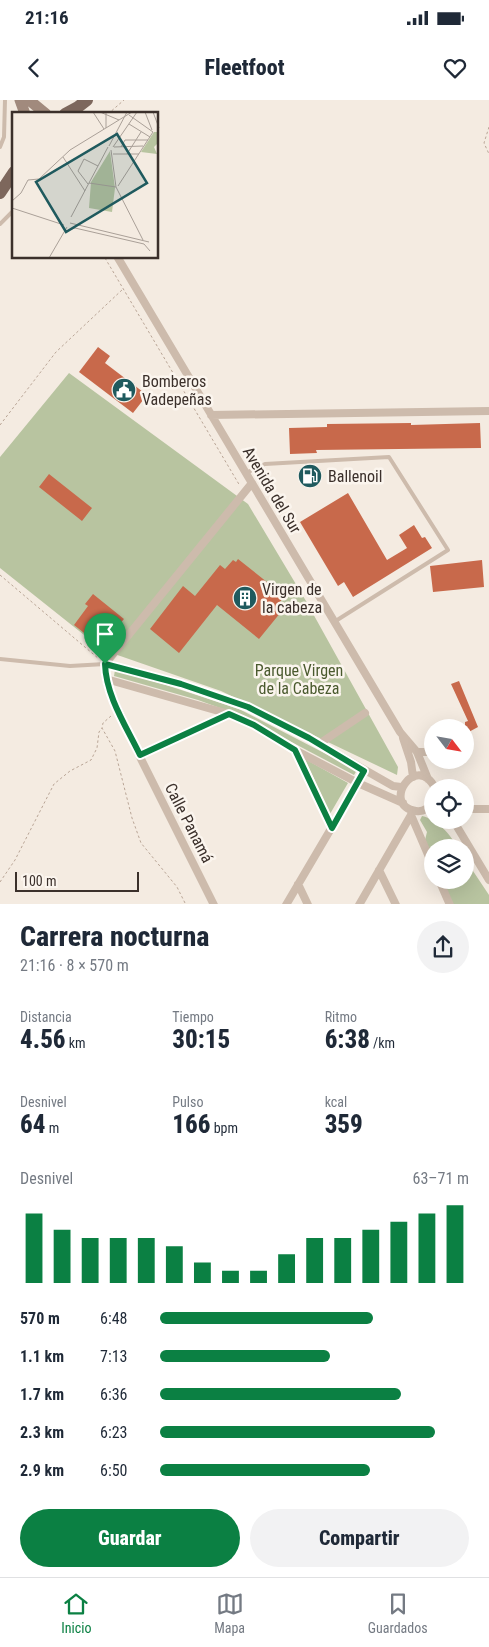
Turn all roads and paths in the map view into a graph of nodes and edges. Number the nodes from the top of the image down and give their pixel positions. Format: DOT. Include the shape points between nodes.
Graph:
graph roads {
  1 [pos="5,100"];
  2 [pos="20,100"];
  3 [pos="29,100"];
  4 [pos="87,100"];
  5 [pos="95,100"];
  6 [pos="124,100"];
  7 [pos="24,112"];
  8 [pos="44,112"];
  9 [pos="69,112"];
  10 [pos="86,112"];
  11 [pos="110,112"];
  12 [pos="489,127"];
  13 [pos="0,147"];
  14 [pos="489,154"];
  15 [pos="12,175"];
  16 [pos="12,187"];
  17 [pos="0,194"];
  18 [pos="12,212"];
  19 [pos="0,224"];
  20 [pos="106,259"];
  21 [pos="119,259"];
  22 [pos="123,289"];
  23 [pos="489,411"];
  24 [pos="211,415"];
  25 [pos="0,425"];
  26 [pos="246,473"];
  27 [pos="252,483"];
  28 [pos="240,487"];
  29 [pos="0,575"];
  30 [pos="334,622"];
  31 [pos="0,659"];
  32 [pos="105,664"];
  33 [pos="106,679"];
  34 [pos="119,711"];
  35 [pos="365,713"];
  36 [pos="229,714"];
  37 [pos="102,728"];
  38 [pos="402,736"];
  39 [pos="319,744"];
  40 [pos="295,750"];
  41 [pos="417,752"];
  42 [pos="424,752"];
  43 [pos="140,755"];
  44 [pos="364,771"];
  45 [pos="412,777"];
  46 [pos="428,778"];
  47 [pos="358,783"];
  48 [pos="401,787"];
  49 [pos="403,803"];
  50 [pos="474,809"];
  51 [pos="489,809"];
  52 [pos="424,812"];
  53 [pos="412,813"];
  54 [pos="332,828"];
  55 [pos="458,829"];
  56 [pos="424,844"];
  57 [pos="379,870"];
  58 [pos="489,880"];
  59 [pos="0,882"];
  60 [pos="298,884"];
  61 [pos="443,889"];
  62 [pos="186,904"];
  63 [pos="214,904"];
  64 [pos="286,904"];
  65 [pos="308,904"];
  66 [pos="359,904"];
  67 [pos="396,904"];
  68 [pos="450,904"];
  1 -- 13 [label="lane" via="4,137"];
  2 -- 7 [label="main road"];
  3 -- 8 [label="main road"];
  4 -- 9 [label="main road"];
  5 -- 10 [label="main road"];
  6 -- 11 [label="path"];
  12 -- 14 [label="path" via="484,143"];
  15 -- 17 [label="main road"];
  16 -- 17 [label="main road"];
  18 -- 19 [label="lane"];
  20 -- 22 [label="path"];
  21 -- 24 [label="street, Avenida del Sur"];
  22 -- 25 [label="path" via="56,352"];
  22 -- 28 [label="path"];
  23 -- 24 [label="street"];
  24 -- 26 [label="street, Avenida del Sur"];
  26 -- 27 [label="street, Avenida del Sur"];
  26 -- 30 [label="lane" via="266,464 389,457 448,550"];
  27 -- 30 [label="street, Avenida del Sur"];
  27 -- 32 [label="street"];
  29 -- 32 [label="path"];
  30 -- 38 [label="street, Avenida del Sur"];
  31 -- 32 [label="lane" via="70,666"];
  32 -- 33 [label="street, Calle Panamá"];
  32 -- 39 [label="street" via="181,684 248,707"];
  33 -- 34 [label="street, Calle Panamá"];
  33 -- 36 [label="street"];
  34 -- 37 [label="path" via="103,723"];
  34 -- 43 [label="street, Calle Panamá"];
  35 -- 39 [label="street"];
  36 -- 40 [label="street"];
  36 -- 43 [label="street"];
  37 -- 59 [label="path" via="91,760 54,784 15,860"];
  37 -- 62 [label="path" via="116,751 141,843 177,887"];
  38 -- 41 [label="street, Avenida del Sur"];
  38 -- 45 [label="street, Avenida del Sur" via="411,762"];
  39 -- 44 [label="street"];
  40 -- 47 [label="street"];
  40 -- 54 [label="street"];
  41 -- 42 [label="street"];
  41 -- 46 [label="street, Avenida del Sur"];
  43 -- 63 [label="street, Calle Panamá"];
  44 -- 47 [label="street"];
  44 -- 48 [label="street"];
  45 -- 46 [label="street"];
  45 -- 48 [label="street"];
  47 -- 49 [label="street"];
  47 -- 54 [label="street"];
  48 -- 49 [label="street"];
  49 -- 53 [label="street"];
  50 -- 51 [label="street"];
  52 -- 53 [label="street"];
  53 -- 56 [label="street"];
  53 -- 57 [label="street"];
  54 -- 60 [label="street"];
  55 -- 58 [label="street"];
  57 -- 66 [label="street"];
  57 -- 67 [label="street"];
  60 -- 64 [label="street"];
  60 -- 65 [label="street"];
  61 -- 68 [label="street"];
}
